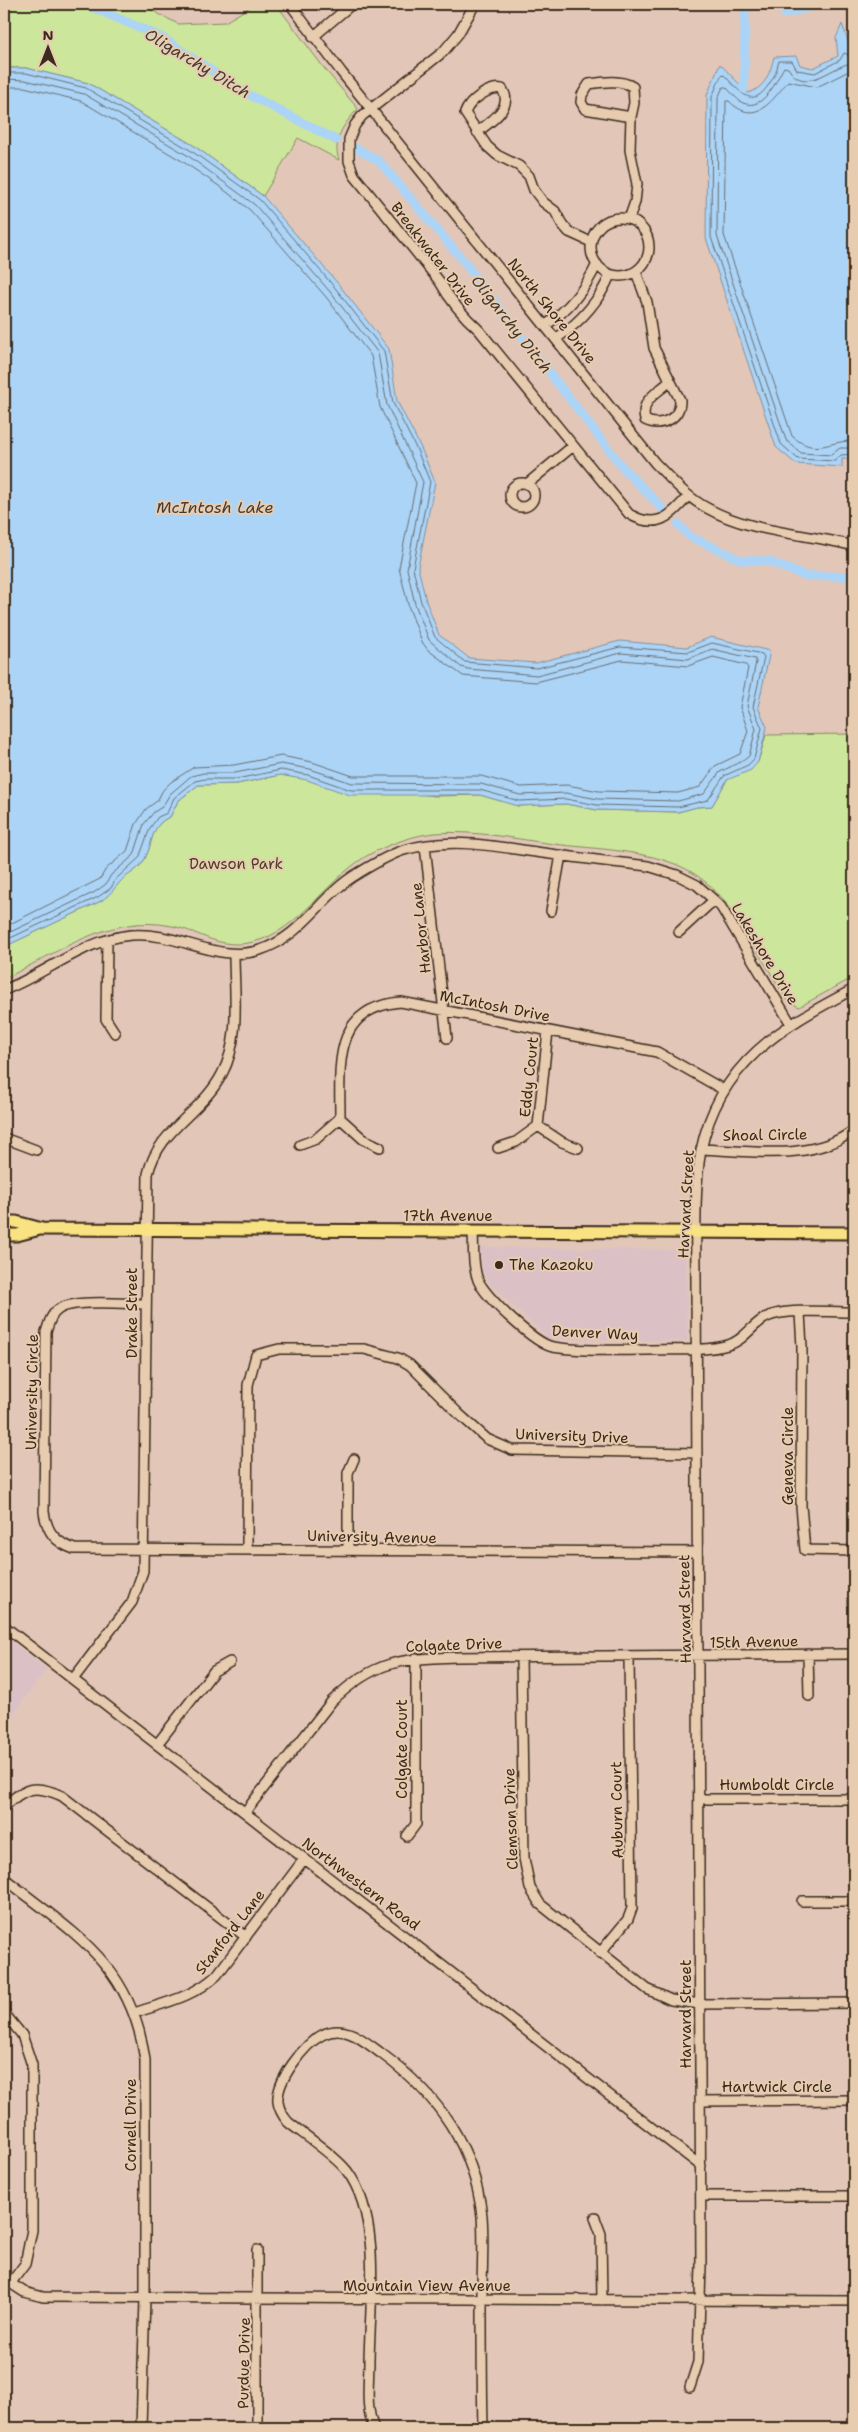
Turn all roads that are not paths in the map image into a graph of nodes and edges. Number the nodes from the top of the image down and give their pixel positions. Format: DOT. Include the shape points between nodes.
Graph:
graph roads {
  1 [pos="290,4"];
  2 [pos="352,4"];
  3 [pos="475,4"];
  4 [pos="313,37"];
  5 [pos="371,109"];
  6 [pos="631,117"];
  7 [pos="477,132"];
  8 [pos="629,219"];
  9 [pos="592,242"];
  10 [pos="597,264"];
  11 [pos="636,272"];
  12 [pos="610,275"];
  13 [pos="546,325"];
  14 [pos="557,338"];
  15 [pos="670,382"];
  16 [pos="573,446"];
  17 [pos="527,484"];
  18 [pos="688,496"];
  19 [pos="854,546"];
  20 [pos="425,846"];
  21 [pos="562,855"];
  22 [pos="714,900"];
  23 [pos="552,912"];
  24 [pos="679,932"];
  25 [pos="106,940"];
  26 [pos="234,954"];
  27 [pos="854,989"];
  28 [pos="4,990"];
  29 [pos="445,1010"];
  30 [pos="792,1024"];
  31 [pos="548,1030"];
  32 [pos="115,1033"];
  33 [pos="447,1038"];
  34 [pos="724,1090"];
  35 [pos="340,1118"];
  36 [pos="538,1126"];
  37 [pos="854,1130"];
  38 [pos="4,1138"];
  39 [pos="300,1146"];
  40 [pos="380,1147"];
  41 [pos="498,1148"];
  42 [pos="578,1148"];
  43 [pos="701,1149"];
  44 [pos="36,1150"];
  45 [pos="4,1222"];
  46 [pos="42,1229"];
  47 [pos="147,1229"];
  48 [pos="473,1231"];
  49 [pos="696,1233"];
  50 [pos="854,1233"];
  51 [pos="4,1235"];
  52 [pos="146,1304"];
  53 [pos="854,1312"];
  54 [pos="800,1313"];
  55 [pos="697,1348"];
  56 [pos="697,1452"];
  57 [pos="354,1459"];
  58 [pos="51,1536"];
  59 [pos="247,1549"];
  60 [pos="145,1550"];
  61 [pos="348,1550"];
  62 [pos="854,1551"];
  63 [pos="697,1552"];
  64 [pos="4,1626"];
  65 [pos="808,1654"];
  66 [pos="854,1654"];
  67 [pos="629,1656"];
  68 [pos="700,1656"];
  69 [pos="521,1657"];
  70 [pos="416,1658"];
  71 [pos="230,1662"];
  72 [pos="74,1678"];
  73 [pos="809,1696"];
  74 [pos="158,1744"];
  75 [pos="699,1799"];
  76 [pos="854,1799"];
  77 [pos="4,1808"];
  78 [pos="245,1812"];
  79 [pos="407,1836"];
  80 [pos="304,1858"];
  81 [pos="4,1878"];
  82 [pos="802,1900"];
  83 [pos="854,1901"];
  84 [pos="246,1937"];
  85 [pos="600,1953"];
  86 [pos="854,2003"];
  87 [pos="700,2004"];
  88 [pos="4,2013"];
  89 [pos="134,2013"];
  90 [pos="854,2100"];
  91 [pos="700,2101"];
  92 [pos="701,2166"];
  93 [pos="701,2196"];
  94 [pos="854,2196"];
  95 [pos="595,2218"];
  96 [pos="257,2250"];
  97 [pos="7,2282"];
  98 [pos="145,2299"];
  99 [pos="258,2299"];
  100 [pos="371,2299"];
  101 [pos="482,2300"];
  102 [pos="602,2300"];
  103 [pos="701,2300"];
  104 [pos="854,2301"];
  105 [pos="690,2387"];
  106 [pos="141,2428"];
  107 [pos="257,2428"];
  108 [pos="374,2428"];
  109 [pos="483,2428"];
  1 -- 4 [label="street, North Shore Drive"];
  2 -- 4 [label="street"];
  3 -- 5 [label="street, Breakwater Drive" via="443,52"];
  4 -- 5 [label="street, North Shore Drive"];
  5 -- 13 [label="street, North Shore Drive"];
  5 -- 16 [label="street, Breakwater Drive" via="355,125 349,139 349,161 354,175 440,282 450,300 480,330"];
  6 -- 6 [label="street" via="635,93 629,84 589,84 584,90 581,102 585,109"];
  6 -- 8 [label="street" via="630,150 637,184"];
  7 -- 7 [label="street" via="502,110 506,98 502,89 490,90 467,107 465,113"];
  7 -- 9 [label="street" via="497,155 519,166 529,176 534,190 555,211 569,232"];
  8 -- 9 [label="street" via="614,218 599,225"];
  8 -- 11 [label="street" via="643,229 649,242 648,255"];
  9 -- 10 [label="street"];
  10 -- 12 [label="street" via="600,270"];
  10 -- 13 [label="street" via="577,298"];
  11 -- 12 [label="street" via="625,276"];
  11 -- 15 [label="street" via="647,302 654,348"];
  12 -- 14 [label="street" via="588,311"];
  13 -- 14 [label="street, North Shore Drive"];
  14 -- 18 [label="street, North Shore Drive" via="656,463"];
  15 -- 15 [label="street" via="678,395 681,408 678,413 663,422 653,424 645,420 644,404"];
  16 -- 17 [label="street"];
  16 -- 18 [label="street, Breakwater Drive" via="620,504 639,520 660,520 678,508"];
  18 -- 19 [label="street, North Shore Drive" via="707,508 742,522"];
  20 -- 21 [label="street, Lakeshore Drive" via="457,842"];
  20 -- 26 [label="street, Lakeshore Drive" via="404,850 355,875 278,943 259,951"];
  20 -- 29 [label="street, Harbor Lane"];
  21 -- 22 [label="street, Lakeshore Drive" via="652,867 698,885"];
  21 -- 23 [label="street"];
  22 -- 24 [label="street, Lakeshore Drive"];
  22 -- 30 [label="street, Lakeshore Drive"];
  25 -- 26 [label="street, Lakeshore Drive" via="153,934 203,949"];
  25 -- 28 [label="street, Lakeshore Drive"];
  25 -- 32 [label="street" via="106,1019"];
  26 -- 47 [label="street, Drake Street" via="234,1036 230,1056 214,1087 158,1146 151,1159"];
  27 -- 30 [label="street, Harvard Street"];
  29 -- 31 [label="street, McIntosh Drive"];
  29 -- 33 [label="street, Harbor Lane"];
  29 -- 35 [label="street, McIntosh Drive" via="401,1002 386,1003 360,1016 350,1027 342,1048"];
  30 -- 34 [label="street, Harvard Street" via="753,1053"];
  31 -- 34 [label="street, McIntosh Drive" via="657,1052"];
  31 -- 36 [label="street, Eddy Court"];
  34 -- 43 [label="street, Harvard Street"];
  35 -- 39 [label="street" via="316,1139"];
  35 -- 40 [label="street" via="362,1139"];
  36 -- 41 [label="street, Eddy Court" via="516,1142"];
  36 -- 42 [label="street, Eddy Court"];
  37 -- 43 [label="street, Shoal Circle" via="844,1138 806,1150"];
  38 -- 44 [label="street"];
  43 -- 49 [label="street, Harvard Street"];
  45 -- 46 [label="main road, 17th Avenue"];
  46 -- 47 [label="main road, 17th Avenue"];
  46 -- 51 [label="main road, 17th Avenue"];
  47 -- 48 [label="main road, 17th Avenue"];
  47 -- 52 [label="street, Drake Street"];
  48 -- 49 [label="main road, 17th Avenue"];
  48 -- 55 [label="street, Denver Way" via="475,1268 484,1290 528,1334 542,1343 553,1347 618,1350"];
  49 -- 50 [label="main road, 17th Avenue"];
  49 -- 55 [label="street, Harvard Street"];
  52 -- 58 [label="street, University Circle" via="73,1304 58,1310 50,1320 46,1332 44,1512"];
  52 -- 60 [label="street, Drake Street"];
  53 -- 54 [label="street, Denver Way"];
  54 -- 55 [label="street, Denver Way" via="769,1316 730,1345"];
  54 -- 62 [label="street, Geneva Circle" via="801,1506 805,1550"];
  55 -- 56 [label="street, Harvard Street"];
  56 -- 59 [label="street, University Drive" via="512,1450 488,1439 410,1365 398,1358 364,1349 279,1349 256,1355 248,1385"];
  56 -- 63 [label="street, Harvard Street"];
  57 -- 61 [label="street" via="348,1473"];
  58 -- 60 [label="street, University Avenue" via="74,1549"];
  59 -- 60 [label="street, University Avenue"];
  59 -- 61 [label="street, University Avenue"];
  60 -- 72 [label="street, Drake Street" via="142,1576 132,1602"];
  61 -- 63 [label="street, University Avenue"];
  63 -- 68 [label="street, Harvard Street"];
  64 -- 72 [label="street, Northwestern Road"];
  65 -- 66 [label="street, 15th Avenue"];
  65 -- 68 [label="street, 15th Avenue"];
  65 -- 73 [label="street, 15th Avenue"];
  67 -- 68 [label="street, Colgate Drive"];
  67 -- 69 [label="street, Colgate Drive"];
  67 -- 85 [label="street, Auburn Court" via="632,1908 628,1919"];
  68 -- 75 [label="street, Harvard Street"];
  69 -- 70 [label="street, Colgate Drive"];
  69 -- 85 [label="street, Clemson Drive" via="525,1872 540,1904"];
  70 -- 78 [label="street, Colgate Drive" via="386,1664 348,1685"];
  70 -- 79 [label="street, Colgate Court" via="416,1824"];
  71 -- 74 [label="street" via="214,1670"];
  72 -- 74 [label="street, Northwestern Road"];
  74 -- 78 [label="street, Northwestern Road"];
  75 -- 76 [label="street, Humboldt Circle"];
  75 -- 87 [label="street, Harvard Street"];
  77 -- 84 [label="street" via="20,1792 30,1788 50,1790 62,1796"];
  78 -- 80 [label="street, Northwestern Road"];
  80 -- 84 [label="street, Stanford Lane"];
  80 -- 92 [label="street, Northwestern Road"];
  81 -- 89 [label="street, Cornell Drive" via="80,1938 104,1962"];
  82 -- 83 [label="street"];
  84 -- 89 [label="street, Stanford Lane" via="205,1987 191,1995"];
  85 -- 87 [label="street, Clemson Drive" via="654,1993 671,2000"];
  86 -- 87 [label="street"];
  87 -- 91 [label="street, Harvard Street"];
  88 -- 97 [label="street" via="22,2035 32,2065 31,2240 25,2264"];
  89 -- 98 [label="street, Cornell Drive" via="142,2036 145,2060"];
  90 -- 91 [label="street, Hartwick Circle"];
  91 -- 92 [label="street, Harvard Street"];
  92 -- 93 [label="street, Harvard Street"];
  93 -- 94 [label="street"];
  93 -- 103 [label="street, Harvard Street"];
  95 -- 102 [label="street" via="601,2234"];
  96 -- 99 [label="street, Purdue Drive"];
  97 -- 98 [label="street, Mountain View Avenue" via="24,2292 43,2297"];
  98 -- 99 [label="street, Mountain View Avenue"];
  98 -- 106 [label="street, Cornell Drive"];
  99 -- 100 [label="street, Mountain View Avenue"];
  99 -- 107 [label="street, Purdue Drive"];
  100 -- 101 [label="street, Mountain View Avenue"];
  100 -- 101 [label="street" via="369,2226 357,2186 346,2169 288,2122 278,2102 282,2081 298,2057 312,2041 335,2030 353,2034 402,2069 437,2105 456,2133 471,2163 482,2218"];
  100 -- 108 [label="street" via="369,2405"];
  101 -- 102 [label="street, Mountain View Avenue"];
  101 -- 109 [label="street"];
  102 -- 103 [label="street, Mountain View Avenue"];
  103 -- 104 [label="street, Mountain View Avenue"];
  103 -- 105 [label="street, Harvard Street" via="698,2362"];
}
